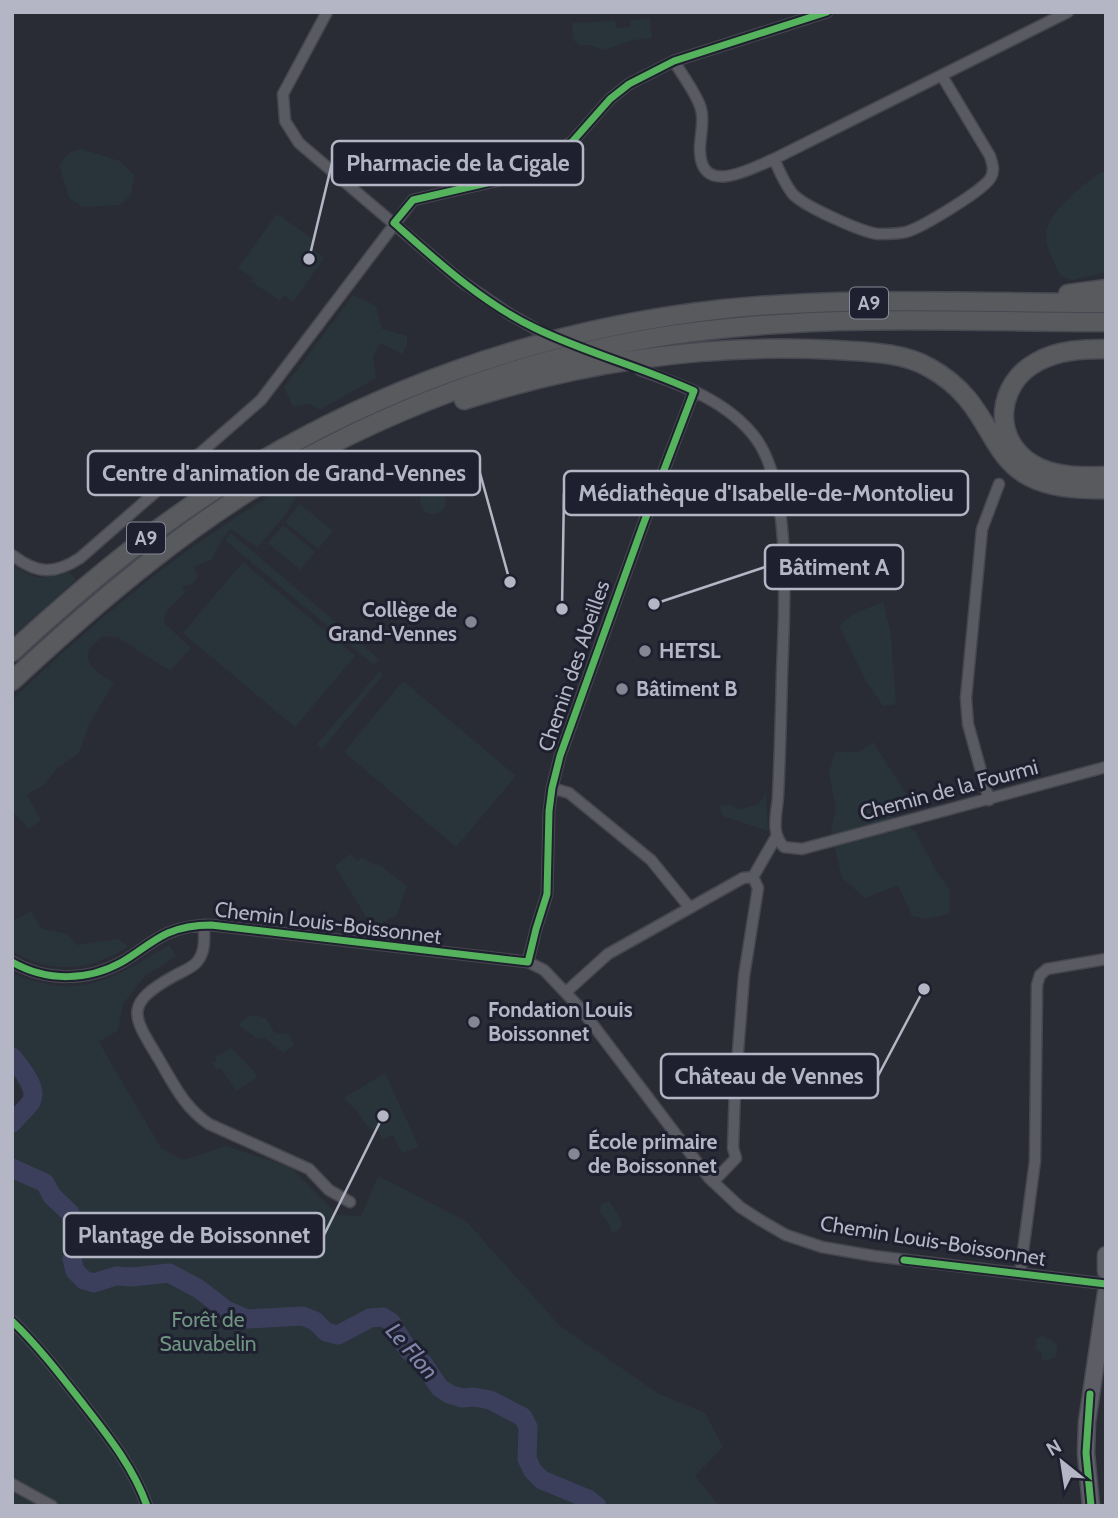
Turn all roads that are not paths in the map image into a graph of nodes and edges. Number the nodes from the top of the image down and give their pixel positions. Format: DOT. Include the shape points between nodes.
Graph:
graph roads {
  1 [pos="327,12"];
  2 [pos="827,12"];
  3 [pos="1068,12"];
  4 [pos="674,61"];
  5 [pos="942,76"];
  6 [pos="774,159"];
  7 [pos="394,223"];
  8 [pos="1106,289"];
  9 [pos="999,303"];
  10 [pos="1106,303"];
  11 [pos="1106,322"];
  12 [pos="536,329"];
  13 [pos="1106,349"];
  14 [pos="640,370"];
  15 [pos="694,391"];
  16 [pos="304,463"];
  17 [pos="999,484"];
  18 [pos="1105,487"];
  19 [pos="12,555"];
  20 [pos="12,652"];
  21 [pos="12,681"];
  22 [pos="1106,766"];
  23 [pos="552,788"];
  24 [pos="989,800"];
  25 [pos="776,837"];
  26 [pos="752,877"];
  27 [pos="690,908"];
  28 [pos="204,925"];
  29 [pos="1106,959"];
  30 [pos="12,962"];
  31 [pos="528,962"];
  32 [pos="566,992"];
  33 [pos="713,1182"];
  34 [pos="350,1202"];
  35 [pos="1106,1255"];
  36 [pos="1106,1271"];
  37 [pos="1020,1274"];
  38 [pos="1106,1284"];
  39 [pos="1106,1293"];
  40 [pos="12,1321"];
  41 [pos="12,1484"];
  42 [pos="52,1506"];
  43 [pos="147,1506"];
  44 [pos="1091,1506"];
  1 -- 7 [label="street" via="283,94 285,121 302,145"];
  2 -- 4 [label="street"];
  3 -- 5 [label="street"];
  4 -- 6 [label="street" via="702,110 700,155 709,174 733,176"];
  4 -- 7 [label="street" via="629,84 572,142 534,167 513,177 413,200"];
  5 -- 6 [label="street"];
  5 -- 6 [label="street" via="993,166 984,186 927,223 905,232 878,234 859,229 800,201"];
  7 -- 12 [label="street" via="475,292"];
  7 -- 19 [label="street" via="261,400 90,550 54,570 40,570"];
  8 -- 9 [label="highway"];
  9 -- 10 [label="highway, A9"];
  9 -- 20 [label="highway, A9" via="757,306 664,317 513,352 425,382 293,443 232,478 89,584"];
  11 -- 16 [label="highway, A9" via="820,322 658,337 559,358 480,382 376,423"];
  13 -- 18 [label="highway" via="1055,354 1027,368 1010,389 1004,421 1017,452 1034,466"];
  14 -- 15 [label="street"];
  15 -- 23 [label="street, Chemin des Abeilles" via="606,625"];
  15 -- 25 [label="street" via="735,418 757,441 771,468 779,503 785,623"];
  16 -- 18 [label="highway" via="436,410 552,375 681,354 813,349 889,355 925,365 964,394 1003,455 1022,474 1054,486"];
  16 -- 21 [label="highway, A9" via="187,534 124,582"];
  17 -- 24 [label="street" via="982,529 966,698 968,724"];
  22 -- 24 [label="street, Chemin de la Fourmi"];
  23 -- 27 [label="street" via="569,793 651,860"];
  23 -- 31 [label="street, Chemin des Abeilles" via="549,881"];
  24 -- 25 [label="street, Chemin de la Fourmi" via="803,849 784,847"];
  25 -- 26 [label="street"];
  26 -- 27 [label="street"];
  26 -- 33 [label="street" via="758,888 744,976 735,1089 736,1157"];
  27 -- 32 [label="street" via="608,954"];
  28 -- 30 [label="street, Chemin Louis-Boissonnet" via="168,933 93,974 49,975"];
  28 -- 31 [label="street, Chemin Louis-Boissonnet"];
  28 -- 34 [label="street" via="204,948 197,962 141,999 137,1013 141,1029 197,1116 309,1169 329,1190"];
  29 -- 37 [label="street" via="1047,969 1037,985 1035,1161"];
  31 -- 32 [label="street, Chemin Louis-Boissonnet" via="544,970"];
  32 -- 33 [label="street, Chemin Louis-Boissonnet"];
  33 -- 37 [label="street, Chemin Louis-Boissonnet" via="760,1220 822,1247"];
  35 -- 36 [label="main road"];
  37 -- 38 [label="street, Chemin Louis-Boissonnet"];
  39 -- 44 [label="main road" via="1087,1422"];
  40 -- 43 [label="street" via="106,1434 131,1470"];
  41 -- 42 [label="street"];
}
